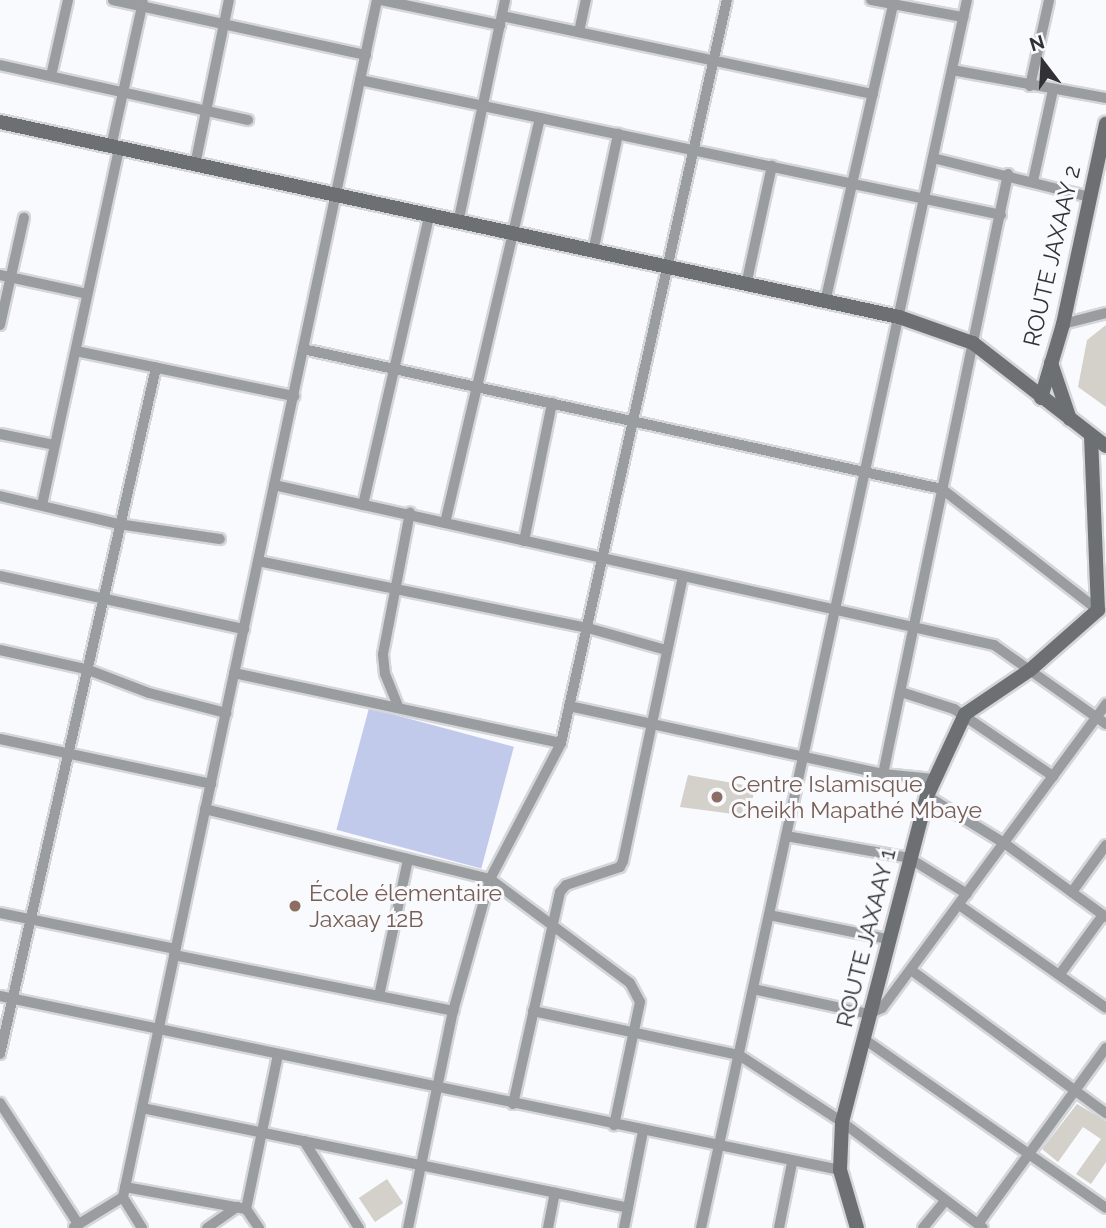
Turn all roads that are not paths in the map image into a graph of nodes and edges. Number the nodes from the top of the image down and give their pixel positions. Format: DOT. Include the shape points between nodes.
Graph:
graph roads {
  1 [pos="68,0"];
  2 [pos="113,0"];
  3 [pos="229,0"];
  4 [pos="379,0"];
  5 [pos="505,0"];
  6 [pos="586,0"];
  7 [pos="727,0"];
  8 [pos="871,0"];
  9 [pos="967,0"];
  10 [pos="1049,0"];
  11 [pos="143,3"];
  12 [pos="893,5"];
  13 [pos="963,17"];
  14 [pos="501,20"];
  15 [pos="224,24"];
  16 [pos="579,32"];
  17 [pos="366,55"];
  18 [pos="714,61"];
  19 [pos="0,65"];
  20 [pos="953,69"];
  21 [pos="51,76"];
  22 [pos="360,80"];
  23 [pos="1030,86"];
  24 [pos="1054,90"];
  25 [pos="124,92"];
  26 [pos="873,94"];
  27 [pos="1106,98"];
  28 [pos="483,105"];
  29 [pos="205,110"];
  30 [pos="540,118"];
  31 [pos="248,120"];
  32 [pos="0,122"];
  33 [pos="1106,124"];
  34 [pos="618,134"];
  35 [pos="115,148"];
  36 [pos="694,150"];
  37 [pos="1103,155"];
  38 [pos="933,158"];
  39 [pos="195,165"];
  40 [pos="772,166"];
  41 [pos="1008,174"];
  42 [pos="1033,181"];
  43 [pos="852,183"];
  44 [pos="336,196"];
  45 [pos="1090,197"];
  46 [pos="924,199"];
  47 [pos="1001,215"];
  48 [pos="429,216"];
  49 [pos="24,218"];
  50 [pos="458,223"];
  51 [pos="513,234"];
  52 [pos="593,252"];
  53 [pos="666,268"];
  54 [pos="5,277"];
  55 [pos="746,285"];
  56 [pos="87,294"];
  57 [pos="825,302"];
  58 [pos="1105,314"];
  59 [pos="899,317"];
  60 [pos="1063,324"];
  61 [pos="0,325"];
  62 [pos="973,343"];
  63 [pos="303,349"];
  64 [pos="76,351"];
  65 [pos="1051,363"];
  66 [pos="156,368"];
  67 [pos="394,369"];
  68 [pos="477,387"];
  69 [pos="293,396"];
  70 [pos="1041,398"];
  71 [pos="552,403"];
  72 [pos="1070,419"];
  73 [pos="632,421"];
  74 [pos="0,434"];
  75 [pos="1091,436"];
  76 [pos="54,445"];
  77 [pos="1106,446"];
  78 [pos="865,472"];
  79 [pos="274,485"];
  80 [pos="942,489"];
  81 [pos="0,496"];
  82 [pos="43,505"];
  83 [pos="363,505"];
  84 [pos="410,513"];
  85 [pos="444,523"];
  86 [pos="118,524"];
  87 [pos="220,539"];
  88 [pos="524,541"];
  89 [pos="603,558"];
  90 [pos="258,561"];
  91 [pos="0,576"];
  92 [pos="683,576"];
  93 [pos="397,590"];
  94 [pos="101,598"];
  95 [pos="835,610"];
  96 [pos="1098,610"];
  97 [pos="914,627"];
  98 [pos="588,628"];
  99 [pos="244,629"];
  100 [pos="0,650"];
  101 [pos="666,650"];
  102 [pos="86,668"];
  103 [pos="1030,670"];
  104 [pos="234,673"];
  105 [pos="901,692"];
  106 [pos="1106,704"];
  107 [pos="398,706"];
  108 [pos="569,706"];
  109 [pos="226,713"];
  110 [pos="965,715"];
  111 [pos="1101,721"];
  112 [pos="650,723"];
  113 [pos="0,739"];
  114 [pos="561,743"];
  115 [pos="67,753"];
  116 [pos="803,758"];
  117 [pos="883,774"];
  118 [pos="1054,776"];
  119 [pos="934,779"];
  120 [pos="211,784"];
  121 [pos="927,796"];
  122 [pos="205,809"];
  123 [pos="786,836"];
  124 [pos="1004,843"];
  125 [pos="1106,845"];
  126 [pos="909,858"];
  127 [pos="408,860"];
  128 [pos="491,878"];
  129 [pos="1072,892"];
  130 [pos="967,894"];
  131 [pos="959,905"];
  132 [pos="0,913"];
  133 [pos="769,915"];
  134 [pos="1105,916"];
  135 [pos="30,919"];
  136 [pos="555,926"];
  137 [pos="887,939"];
  138 [pos="175,952"];
  139 [pos="911,970"];
  140 [pos="1060,974"];
  141 [pos="753,989"];
  142 [pos="0,996"];
  143 [pos="379,996"];
  144 [pos="12,998"];
  145 [pos="1106,1008"];
  146 [pos="453,1011"];
  147 [pos="533,1011"];
  148 [pos="869,1014"];
  149 [pos="158,1029"];
  150 [pos="634,1030"];
  151 [pos="864,1039"];
  152 [pos="1106,1048"];
  153 [pos="0,1054"];
  154 [pos="278,1054"];
  155 [pos="739,1055"];
  156 [pos="437,1088"];
  157 [pos="1075,1090"];
  158 [pos="0,1103"];
  159 [pos="513,1104"];
  160 [pos="142,1108"];
  161 [pos="1106,1113"];
  162 [pos="5,1119"];
  163 [pos="842,1122"];
  164 [pos="614,1125"];
  165 [pos="643,1131"];
  166 [pos="262,1132"];
  167 [pos="304,1141"];
  168 [pos="719,1147"];
  169 [pos="1030,1153"];
  170 [pos="792,1163"];
  171 [pos="421,1165"];
  172 [pos="841,1170"];
  173 [pos="124,1192"];
  174 [pos="555,1193"];
  175 [pos="945,1201"];
  176 [pos="241,1208"];
  177 [pos="628,1208"];
  178 [pos="1106,1208"];
  179 [pos="76,1226"];
  180 [pos="980,1226"];
  181 [pos="856,1227"];
  182 [pos="142,1228"];
  183 [pos="207,1228"];
  184 [pos="259,1228"];
  185 [pos="359,1228"];
  186 [pos="408,1228"];
  187 [pos="548,1228"];
  188 [pos="624,1228"];
  189 [pos="701,1228"];
  190 [pos="779,1228"];
  191 [pos="923,1228"];
  1 -- 21 [label="street"];
  2 -- 11 [label="street"];
  3 -- 15 [label="street"];
  4 -- 14 [label="street"];
  4 -- 17 [label="street"];
  5 -- 14 [label="street"];
  6 -- 16 [label="street"];
  7 -- 18 [label="street"];
  8 -- 12 [label="street"];
  9 -- 13 [label="street"];
  10 -- 23 [label="street"];
  11 -- 15 [label="street"];
  11 -- 25 [label="street"];
  12 -- 13 [label="street"];
  12 -- 26 [label="street"];
  13 -- 20 [label="street"];
  14 -- 16 [label="street"];
  14 -- 28 [label="street"];
  15 -- 17 [label="street"];
  15 -- 29 [label="street"];
  16 -- 18 [label="street"];
  17 -- 22 [label="street"];
  18 -- 26 [label="street"];
  18 -- 36 [label="street"];
  19 -- 21 [label="street"];
  20 -- 23 [label="street"];
  20 -- 38 [label="street"];
  21 -- 25 [label="street"];
  22 -- 28 [label="street"];
  22 -- 44 [label="street"];
  23 -- 24 [label="street"];
  24 -- 27 [label="street"];
  24 -- 42 [label="street"];
  25 -- 29 [label="street"];
  25 -- 35 [label="street"];
  26 -- 43 [label="street"];
  28 -- 30 [label="street"];
  28 -- 50 [label="street"];
  29 -- 31 [label="street"];
  29 -- 39 [label="street"];
  30 -- 34 [label="street"];
  30 -- 51 [label="street"];
  32 -- 35 [label="street"];
  33 -- 37 [label="street, ROUTE JAXAAY 2"];
  34 -- 36 [label="street"];
  34 -- 52 [label="street"];
  35 -- 39 [label="street"];
  35 -- 56 [label="street"];
  36 -- 40 [label="street"];
  36 -- 53 [label="street"];
  37 -- 45 [label="street, ROUTE JAXAAY 2"];
  38 -- 41 [label="street"];
  38 -- 46 [label="street"];
  39 -- 44 [label="street"];
  40 -- 43 [label="street"];
  40 -- 55 [label="street"];
  41 -- 42 [label="street"];
  41 -- 47 [label="street"];
  42 -- 45 [label="street"];
  43 -- 46 [label="street"];
  43 -- 57 [label="street"];
  44 -- 48 [label="street"];
  44 -- 63 [label="street"];
  45 -- 60 [label="street, ROUTE JAXAAY 2"];
  46 -- 47 [label="street"];
  46 -- 59 [label="street"];
  47 -- 62 [label="street"];
  48 -- 50 [label="street"];
  48 -- 67 [label="street"];
  49 -- 54 [label="street"];
  50 -- 51 [label="street"];
  51 -- 52 [label="street"];
  51 -- 68 [label="street"];
  52 -- 53 [label="street"];
  53 -- 55 [label="street"];
  53 -- 73 [label="street"];
  54 -- 56 [label="street"];
  54 -- 61 [label="street"];
  55 -- 57 [label="street"];
  56 -- 64 [label="street"];
  57 -- 59 [label="street"];
  58 -- 60 [label="street"];
  59 -- 62 [label="street"];
  59 -- 78 [label="street"];
  60 -- 65 [label="street, ROUTE JAXAAY 2"];
  62 -- 70 [label="street"];
  62 -- 80 [label="street"];
  63 -- 67 [label="street"];
  63 -- 69 [label="street"];
  64 -- 66 [label="street"];
  64 -- 76 [label="street"];
  65 -- 70 [label="street, ROUTE JAXAAY 2"];
  65 -- 72 [label="street"];
  66 -- 69 [label="street"];
  66 -- 86 [label="street"];
  67 -- 68 [label="street"];
  67 -- 83 [label="street"];
  68 -- 71 [label="street"];
  68 -- 85 [label="street"];
  69 -- 79 [label="street"];
  70 -- 72 [label="street"];
  71 -- 73 [label="street"];
  71 -- 88 [label="street"];
  72 -- 75 [label="street"];
  73 -- 78 [label="street"];
  73 -- 89 [label="street"];
  74 -- 76 [label="street"];
  75 -- 77 [label="street"];
  75 -- 96 [label="street"];
  76 -- 82 [label="street"];
  78 -- 80 [label="street"];
  78 -- 95 [label="street"];
  79 -- 83 [label="street"];
  79 -- 90 [label="street"];
  80 -- 96 [label="street"];
  80 -- 97 [label="street"];
  81 -- 82 [label="street"];
  82 -- 86 [label="street"];
  83 -- 84 [label="street"];
  84 -- 85 [label="street"];
  84 -- 93 [label="street"];
  85 -- 88 [label="street"];
  86 -- 87 [label="street"];
  86 -- 94 [label="street"];
  88 -- 89 [label="street"];
  89 -- 92 [label="street"];
  89 -- 98 [label="street"];
  90 -- 93 [label="street"];
  90 -- 99 [label="street"];
  91 -- 94 [label="street"];
  92 -- 95 [label="street"];
  92 -- 101 [label="street"];
  93 -- 98 [label="street"];
  93 -- 107 [label="street" via="382,665"];
  94 -- 99 [label="street"];
  94 -- 102 [label="street"];
  95 -- 97 [label="street"];
  95 -- 116 [label="street"];
  96 -- 103 [label="street, ROUTE JAXAAY 1"];
  97 -- 103 [label="street" via="994,645"];
  97 -- 105 [label="street"];
  98 -- 101 [label="street"];
  98 -- 108 [label="street"];
  99 -- 104 [label="street"];
  100 -- 102 [label="street"];
  101 -- 112 [label="street"];
  102 -- 109 [label="street" via="149,692"];
  102 -- 115 [label="street"];
  103 -- 110 [label="street, ROUTE JAXAAY 1"];
  103 -- 111 [label="street"];
  104 -- 107 [label="street"];
  104 -- 109 [label="street"];
  105 -- 110 [label="street"];
  105 -- 117 [label="street"];
  106 -- 111 [label="street"];
  107 -- 114 [label="street"];
  108 -- 112 [label="street"];
  108 -- 114 [label="street"];
  109 -- 120 [label="street"];
  110 -- 118 [label="street"];
  110 -- 119 [label="street, ROUTE JAXAAY 1"];
  111 -- 118 [label="street"];
  112 -- 116 [label="street"];
  112 -- 136 [label="street" via="623,861 620,867 566,886 560,892"];
  113 -- 115 [label="street"];
  114 -- 128 [label="street"];
  115 -- 120 [label="street"];
  115 -- 135 [label="street"];
  116 -- 117 [label="street"];
  116 -- 123 [label="street"];
  117 -- 119 [label="street"];
  118 -- 124 [label="street"];
  119 -- 121 [label="street, ROUTE JAXAAY 1"];
  120 -- 122 [label="street"];
  121 -- 124 [label="street"];
  121 -- 126 [label="street, ROUTE JAXAAY 1"];
  122 -- 127 [label="street"];
  122 -- 138 [label="street"];
  123 -- 126 [label="street"];
  123 -- 133 [label="street"];
  124 -- 129 [label="street"];
  124 -- 130 [label="street"];
  125 -- 129 [label="street"];
  126 -- 130 [label="street"];
  126 -- 137 [label="street, ROUTE JAXAAY 1"];
  127 -- 128 [label="street"];
  127 -- 143 [label="street"];
  128 -- 136 [label="street"];
  128 -- 146 [label="street"];
  129 -- 134 [label="street"];
  130 -- 131 [label="street"];
  131 -- 139 [label="street"];
  131 -- 140 [label="street"];
  132 -- 135 [label="street"];
  133 -- 137 [label="street"];
  133 -- 141 [label="street"];
  134 -- 140 [label="street"];
  135 -- 138 [label="street"];
  135 -- 144 [label="street"];
  136 -- 147 [label="street"];
  136 -- 150 [label="street" via="637,990 640,1002"];
  137 -- 148 [label="street, ROUTE JAXAAY 1"];
  138 -- 143 [label="street"];
  138 -- 149 [label="street"];
  139 -- 148 [label="street" via="882,1007"];
  139 -- 157 [label="street"];
  140 -- 145 [label="street"];
  141 -- 148 [label="street"];
  141 -- 155 [label="street"];
  142 -- 144 [label="street"];
  143 -- 146 [label="street"];
  144 -- 149 [label="street"];
  144 -- 153 [label="street"];
  146 -- 156 [label="street"];
  147 -- 150 [label="street"];
  147 -- 159 [label="street"];
  148 -- 151 [label="street, ROUTE JAXAAY 1"];
  149 -- 154 [label="street"];
  149 -- 160 [label="street"];
  150 -- 155 [label="street"];
  150 -- 164 [label="street"];
  151 -- 163 [label="street, ROUTE JAXAAY 1"];
  151 -- 169 [label="street"];
  152 -- 157 [label="street"];
  154 -- 156 [label="street"];
  154 -- 166 [label="street"];
  155 -- 163 [label="street"];
  155 -- 168 [label="street"];
  156 -- 159 [label="street"];
  156 -- 171 [label="street"];
  157 -- 161 [label="street"];
  157 -- 169 [label="street"];
  158 -- 162 [label="street"];
  159 -- 164 [label="street"];
  160 -- 166 [label="street"];
  160 -- 173 [label="street"];
  162 -- 179 [label="street"];
  163 -- 172 [label="street, ROUTE JAXAAY 1"];
  163 -- 175 [label="street"];
  164 -- 165 [label="street"];
  165 -- 168 [label="street"];
  165 -- 177 [label="street"];
  166 -- 167 [label="street"];
  166 -- 176 [label="street"];
  167 -- 171 [label="street"];
  167 -- 185 [label="street"];
  168 -- 170 [label="street"];
  168 -- 189 [label="street"];
  169 -- 178 [label="street"];
  169 -- 180 [label="street"];
  170 -- 172 [label="street"];
  170 -- 190 [label="street"];
  171 -- 174 [label="street"];
  171 -- 186 [label="street"];
  172 -- 181 [label="street, ROUTE JAXAAY 1"];
  173 -- 176 [label="street"];
  173 -- 179 [label="street"];
  173 -- 182 [label="street"];
  174 -- 177 [label="street"];
  174 -- 187 [label="street"];
  175 -- 180 [label="street"];
  175 -- 191 [label="street"];
  176 -- 183 [label="street"];
  176 -- 184 [label="street"];
  177 -- 188 [label="street"];
}
